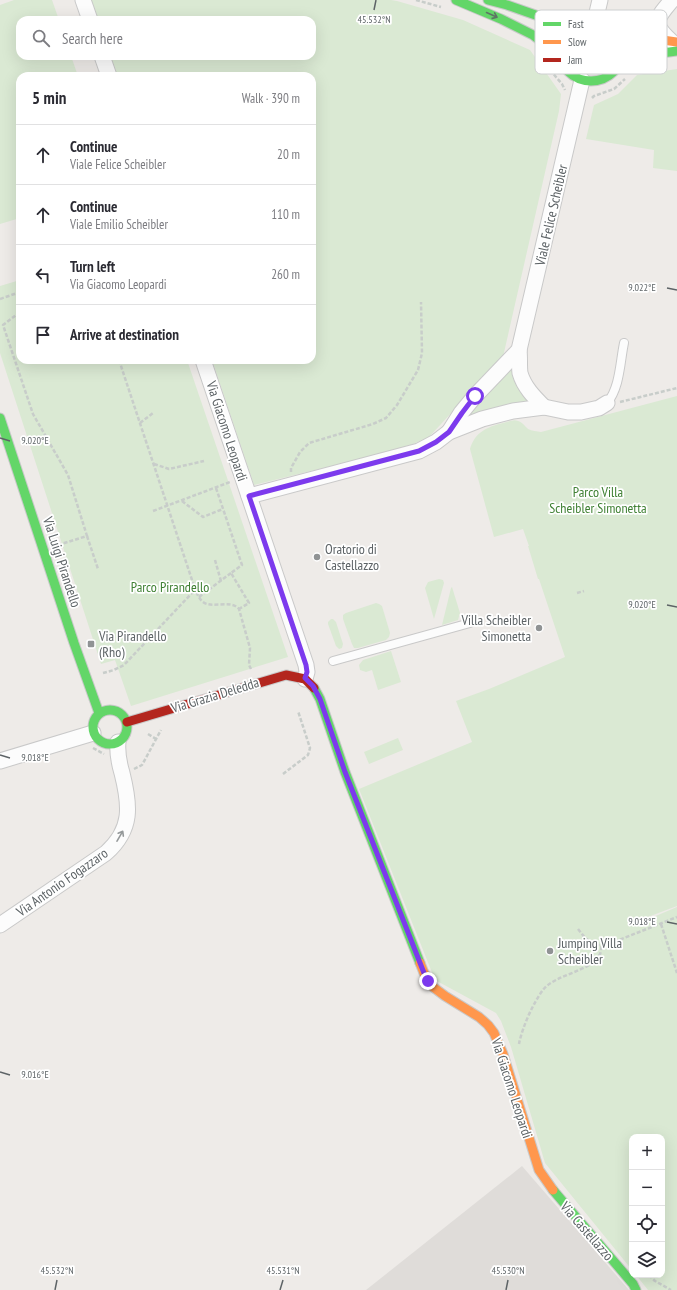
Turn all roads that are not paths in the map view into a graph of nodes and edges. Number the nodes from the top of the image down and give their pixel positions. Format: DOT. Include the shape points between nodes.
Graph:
graph roads {
  1 [pos="83,0"];
  2 [pos="456,0"];
  3 [pos="488,0"];
  4 [pos="600,0"];
  5 [pos="672,0"];
  6 [pos="598,10"];
  7 [pos="664,10"];
  8 [pos="535,15"];
  9 [pos="89,16"];
  10 [pos="535,37"];
  11 [pos="667,37"];
  12 [pos="675,45"];
  13 [pos="103,60"];
  14 [pos="108,72"];
  15 [pos="570,74"];
  16 [pos="610,74"];
  17 [pos="582,80"];
  18 [pos="624,343"];
  19 [pos="520,350"];
  20 [pos="204,364"];
  21 [pos="607,403"];
  22 [pos="544,407"];
  23 [pos="0,418"];
  24 [pos="449,432"];
  25 [pos="249,496"];
  26 [pos="470,623"];
  27 [pos="332,661"];
  28 [pos="308,672"];
  29 [pos="99,713"];
  30 [pos="127,722"];
  31 [pos="91,739"];
  32 [pos="118,742"];
  33 [pos="0,761"];
  34 [pos="0,925"];
  35 [pos="539,1170"];
  36 [pos="636,1290"];
  1 -- 9 [label="street"];
  2 -- 10 [label="street, one-way"];
  3 -- 8 [label="street"];
  4 -- 6 [label="street"];
  5 -- 7 [label="street"];
  11 -- 12 [label="street"];
  13 -- 14 [label="street"];
  15 -- 17 [label="street"];
  16 -- 17 [label="street" via="604,78"];
  17 -- 19 [label="street, Viale Felice Scheibler"];
  18 -- 21 [label="lane" via="618,378 612,398"];
  19 -- 22 [label="street, Viale Felice Scheibler" via="520,373 532,395"];
  19 -- 24 [label="street" via="475,396"];
  20 -- 25 [label="street, Via Giacomo Leopardi"];
  21 -- 22 [label="street" via="599,408 581,412"];
  22 -- 24 [label="street" via="482,419"];
  23 -- 29 [label="street, Via Luigi Pirandello"];
  24 -- 25 [label="street" via="419,451"];
  25 -- 28 [label="street, Via Giacomo Leopardi"];
  26 -- 27 [label="lane"];
  28 -- 30 [label="street, Via Grazia Deledda" via="278,677"];
  28 -- 35 [label="street, Via Giacomo Leopardi" via="424,973 433,987 486,1022 491,1029 504,1054"];
  29 -- 30 [label="street" via="104,710 115,710"];
  29 -- 31 [label="street" via="93,722"];
  30 -- 32 [label="street" via="126,734"];
  31 -- 32 [label="street" via="96,738 106,744"];
  31 -- 33 [label="street"];
  34 -- 32 [label="street, Via Antonio Fogazzaro, one-way" via="106,853 118,840 124,830 128,812 127,796 118,760"];
  35 -- 36 [label="street, Via Castellazzo"];
}
